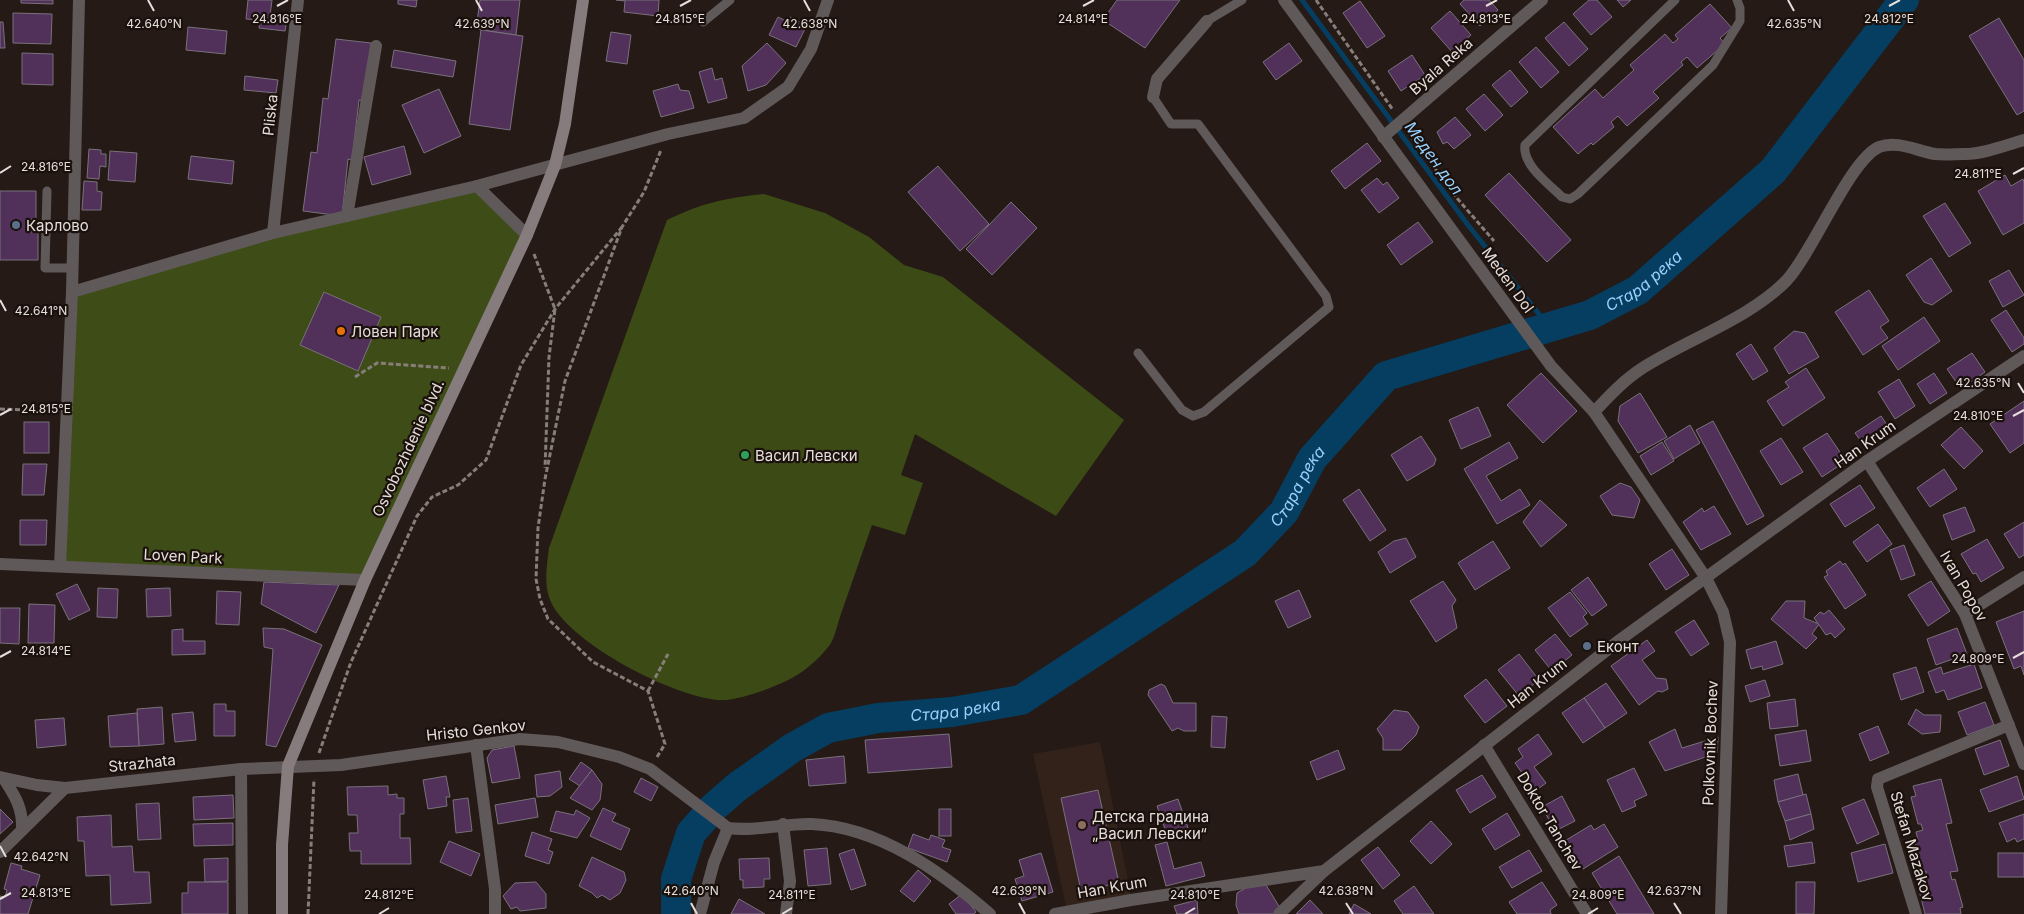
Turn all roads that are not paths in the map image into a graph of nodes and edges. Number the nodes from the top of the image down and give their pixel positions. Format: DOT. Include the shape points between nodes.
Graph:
graph roads {
  1 [pos="79,0"];
  2 [pos="298,0"];
  3 [pos="583,0"];
  4 [pos="730,0"];
  5 [pos="828,0"];
  6 [pos="1242,0"];
  7 [pos="1284,0"];
  8 [pos="1542,0"];
  9 [pos="1675,0"];
  10 [pos="1736,0"];
  11 [pos="1208,21"];
  12 [pos="703,22"];
  13 [pos="376,46"];
  14 [pos="1153,97"];
  15 [pos="1391,131"];
  16 [pos="2024,140"];
  17 [pos="555,165"];
  18 [pos="478,186"];
  19 [pos="47,191"];
  20 [pos="347,216"];
  21 [pos="273,233"];
  22 [pos="527,235"];
  23 [pos="72,268"];
  24 [pos="72,292"];
  25 [pos="1138,353"];
  26 [pos="2024,356"];
  27 [pos="1594,412"];
  28 [pos="1867,461"];
  29 [pos="0,564"];
  30 [pos="60,566"];
  31 [pos="2024,577"];
  32 [pos="1706,578"];
  33 [pos="365,580"];
  34 [pos="1965,614"];
  35 [pos="2009,725"];
  36 [pos="1484,744"];
  37 [pos="476,745"];
  38 [pos="2024,764"];
  39 [pos="288,766"];
  40 [pos="241,769"];
  41 [pos="2,778"];
  42 [pos="65,788"];
  43 [pos="783,824"];
  44 [pos="724,825"];
  45 [pos="22,830"];
  46 [pos="0,852"];
  47 [pos="1324,871"];
  48 [pos="242,914"];
  49 [pos="282,914"];
  50 [pos="495,914"];
  51 [pos="700,914"];
  52 [pos="786,914"];
  53 [pos="990,914"];
  54 [pos="1055,914"];
  55 [pos="1278,914"];
  56 [pos="1587,914"];
  57 [pos="1721,914"];
  58 [pos="1916,914"];
  1 -- 23 [label="street"];
  2 -- 21 [label="street, Pliska"];
  3 -- 17 [label="main road, Osvobozhdenie blvd." via="565,124"];
  4 -- 12 [label="lane"];
  5 -- 17 [label="street" via="811,49 788,88 744,118 668,134"];
  6 -- 11 [label="lane"];
  7 -- 15 [label="street, Meden Dol"];
  8 -- 15 [label="street, Byala Reka"];
  9 -- 10 [label="lane" via="1525,145 1527,161 1562,197 1578,194 1713,65 1740,21"];
  11 -- 14 [label="street" via="1157,78"];
  13 -- 20 [label="street"];
  14 -- 25 [label="lane" via="1171,124 1198,124 1326,296 1329,308 1204,412 1193,416 1182,410"];
  15 -- 27 [label="street, Meden Dol" via="1490,283 1551,366"];
  16 -- 27 [label="street" via="1968,154 1935,154 1898,145 1881,146 1868,153 1806,256 1786,281 1760,302 1622,382"];
  17 -- 18 [label="street"];
  17 -- 22 [label="main road, Osvobozhdenie blvd."];
  18 -- 20 [label="street"];
  18 -- 22 [label="street"];
  19 -- 23 [label="lane" via="45,268"];
  20 -- 21 [label="street"];
  21 -- 24 [label="street"];
  22 -- 33 [label="main road, Osvobozhdenie blvd."];
  23 -- 24 [label="street"];
  24 -- 30 [label="street"];
  26 -- 28 [label="street, Han Krum"];
  27 -- 32 [label="street, Meden Dol"];
  28 -- 32 [label="street, Han Krum"];
  28 -- 34 [label="street, Ivan Popov"];
  29 -- 30 [label="street, Loven Park"];
  30 -- 33 [label="street, Loven Park"];
  31 -- 34 [label="street"];
  32 -- 36 [label="street, Han Krum" via="1621,638"];
  32 -- 57 [label="street, Polkovnik Bochev" via="1723,612 1730,642"];
  33 -- 39 [label="main road, Osvobozhdenie blvd."];
  34 -- 35 [label="street, Ivan Popov"];
  35 -- 38 [label="street, Ivan Popov"];
  35 -- 58 [label="street, Stefan Mazakov" via="1878,779 1877,787"];
  36 -- 47 [label="street, Han Krum"];
  36 -- 56 [label="street, Doktor Tanchev"];
  37 -- 39 [label="street, Hristo Genkov" via="341,764"];
  37 -- 44 [label="street, Hristo Genkov" via="520,739 558,742 619,758 650,769"];
  37 -- 50 [label="street" via="495,889"];
  39 -- 40 [label="street, Strazhata"];
  39 -- 49 [label="main road, Osvobozhdenie blvd." via="282,845"];
  40 -- 42 [label="street, Strazhata"];
  40 -- 48 [label="street"];
  41 -- 42 [label="street, Strazhata"];
  41 -- 45 [label="street" via="20,803"];
  42 -- 45 [label="street"];
  43 -- 44 [label="street" via="742,830"];
  43 -- 52 [label="street" via="790,881"];
  43 -- 53 [label="street" via="841,827 888,844 956,885"];
  44 -- 51 [label="street"];
  45 -- 46 [label="street"];
  47 -- 54 [label="street, Han Krum"];
  47 -- 55 [label="street"];
}
